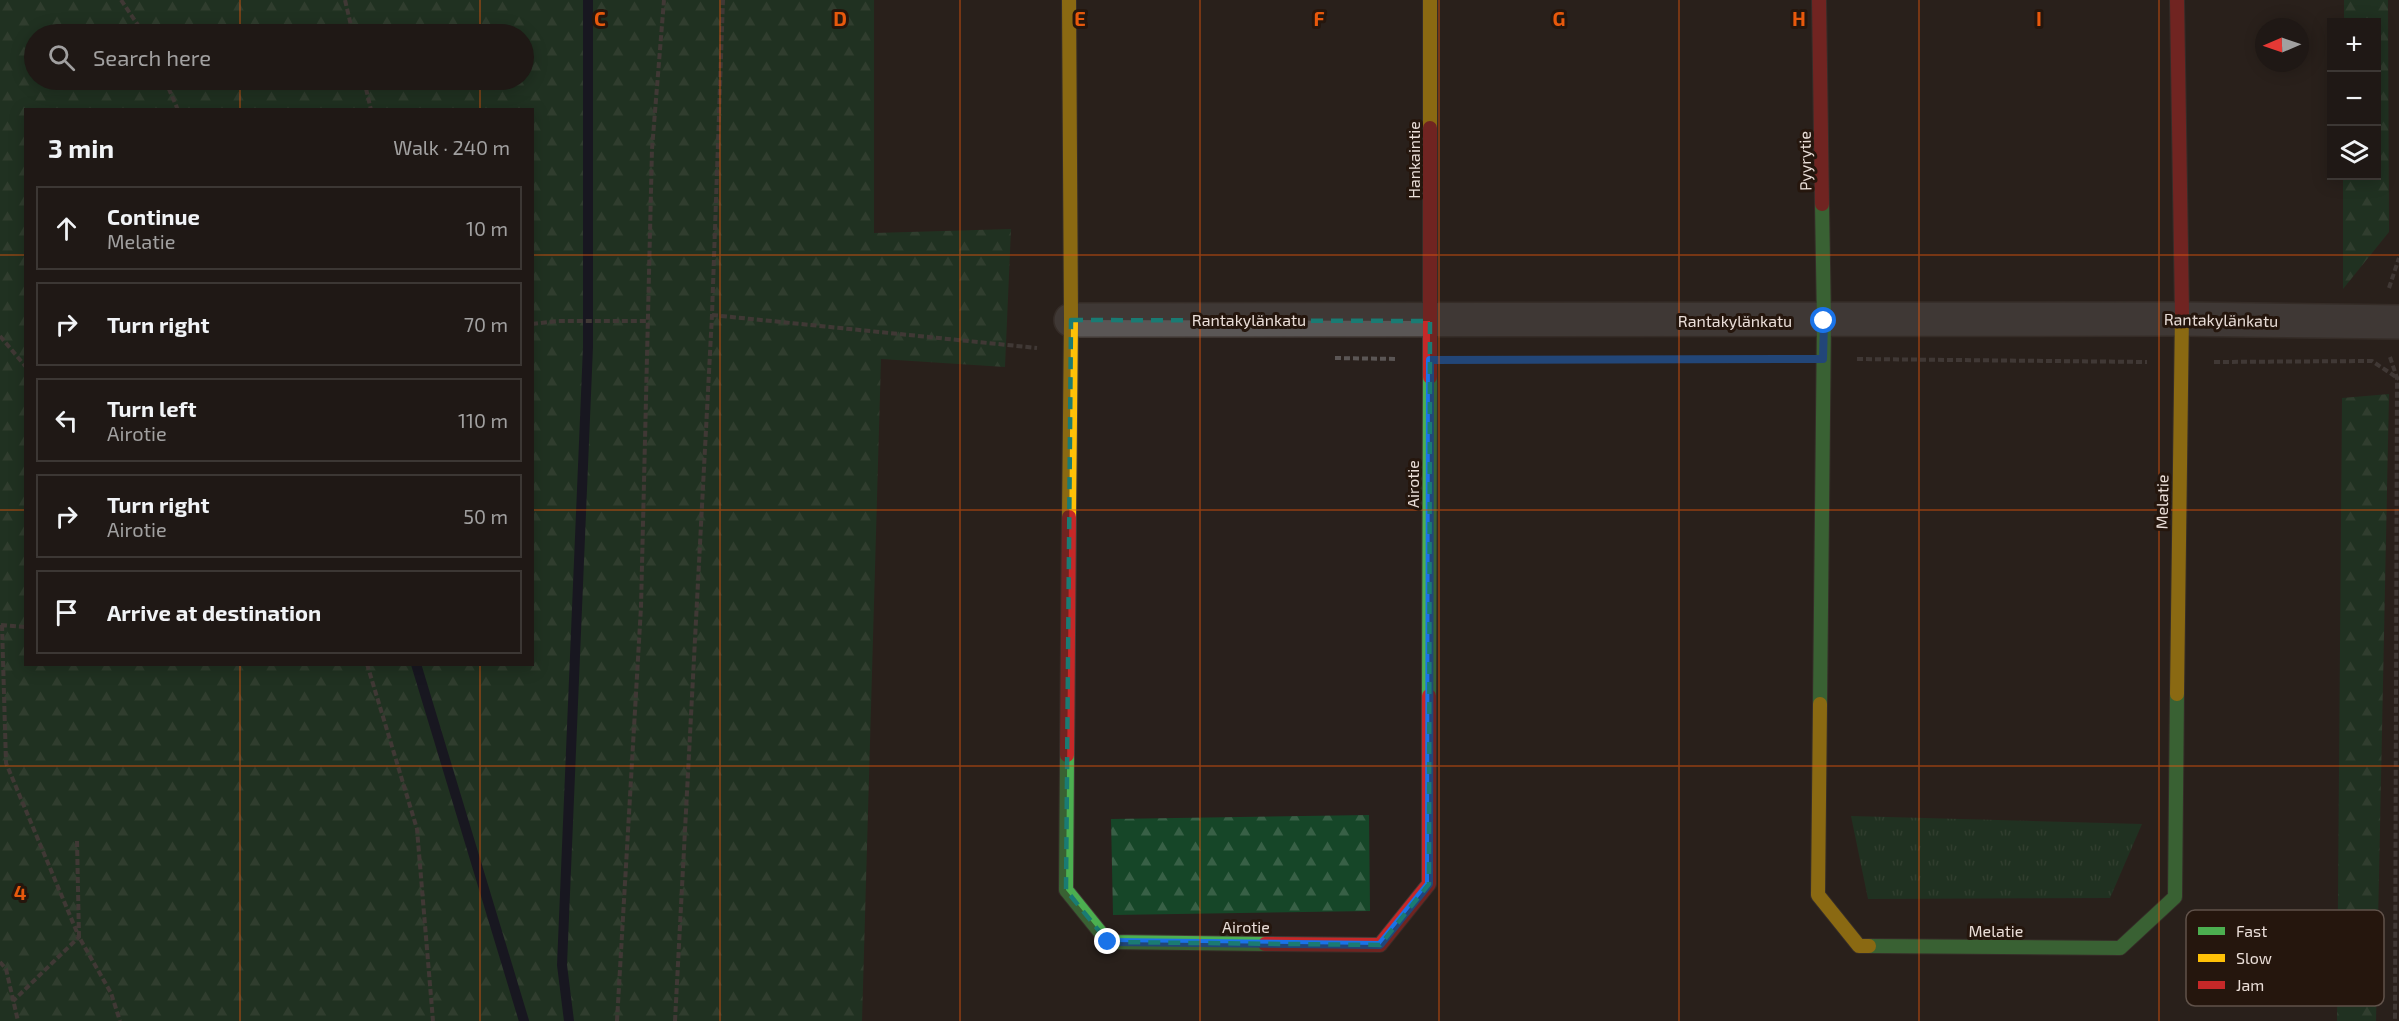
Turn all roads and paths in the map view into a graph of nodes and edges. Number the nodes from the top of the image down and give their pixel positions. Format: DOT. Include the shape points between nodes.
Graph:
graph roads {
  1 [pos="121,0"];
  2 [pos="345,0"];
  3 [pos="664,0"];
  4 [pos="723,0"];
  5 [pos="1070,0"];
  6 [pos="1430,0"];
  7 [pos="1819,0"];
  8 [pos="2177,0"];
  9 [pos="137,24"];
  10 [pos="351,24"];
  11 [pos="169,90"];
  12 [pos="366,90"];
  13 [pos="177,108"];
  14 [pos="371,108"];
  15 [pos="2399,258"];
  16 [pos="712,315"];
  17 [pos="2182,319"];
  18 [pos="647,321"];
  19 [pos="1430,321"];
  20 [pos="1824,321"];
  21 [pos="2388,322"];
  22 [pos="534,324"];
  23 [pos="0,336"];
  24 [pos="1071,336"];
  25 [pos="1334,358"];
  26 [pos="1823,359"];
  27 [pos="1430,360"];
  28 [pos="2180,363"];
  29 [pos="24,365"];
  30 [pos="2398,379"];
  31 [pos="1,625"];
  32 [pos="24,627"];
  33 [pos="368,666"];
  34 [pos="77,841"];
  35 [pos="79,937"];
  36 [pos="0,962"];
  37 [pos="13,1001"];
  38 [pos="18,1021"];
  39 [pos="120,1021"];
  40 [pos="433,1021"];
  41 [pos="617,1021"];
  42 [pos="675,1021"];
  43 [pos="2395,1021"];
  1 -- 9 [label="path"];
  2 -- 10 [label="path"];
  3 -- 18 [label="path" via="652,149"];
  4 -- 16 [label="path"];
  5 -- 24 [label="street"];
  6 -- 19 [label="street, Hankaintie"];
  7 -- 20 [label="street, Pyyrytie"];
  8 -- 17 [label="street"];
  11 -- 13 [label="path"];
  12 -- 14 [label="path"];
  15 -- 21 [label="path"];
  16 -- 24 [label="path"];
  16 -- 42 [label="path"];
  17 -- 20 [label="street, Rantakylänkatu"];
  17 -- 21 [label="street, Rantakylänkatu"];
  17 -- 28 [label="street, Melatie"];
  18 -- 22 [label="path"];
  18 -- 41 [label="path" via="641,607"];
  19 -- 20 [label="street, Rantakylänkatu"];
  19 -- 24 [label="street, Rantakylänkatu"];
  19 -- 27 [label="street, Airotie"];
  20 -- 26 [label="street, Melatie"];
  21 -- 30 [label="path"];
  23 -- 29 [label="path"];
  24 -- 27 [label="street, Airotie" via="1066,890 1108,942 1380,945 1429,884"];
  25 -- 27 [label="path"];
  26 -- 27 [label="path"];
  26 -- 28 [label="path"];
  26 -- 28 [label="street, Melatie" via="1818,894 1859,946 2120,948 2175,897"];
  28 -- 30 [label="path" via="2372,361"];
  30 -- 43 [label="path"];
  31 -- 32 [label="path"];
  31 -- 35 [label="path" via="6,764"];
  33 -- 40 [label="path" via="417,829"];
  34 -- 35 [label="path"];
  35 -- 37 [label="path"];
  35 -- 39 [label="path" via="111,993"];
  36 -- 37 [label="path" via="6,969"];
  37 -- 38 [label="path"];
}
